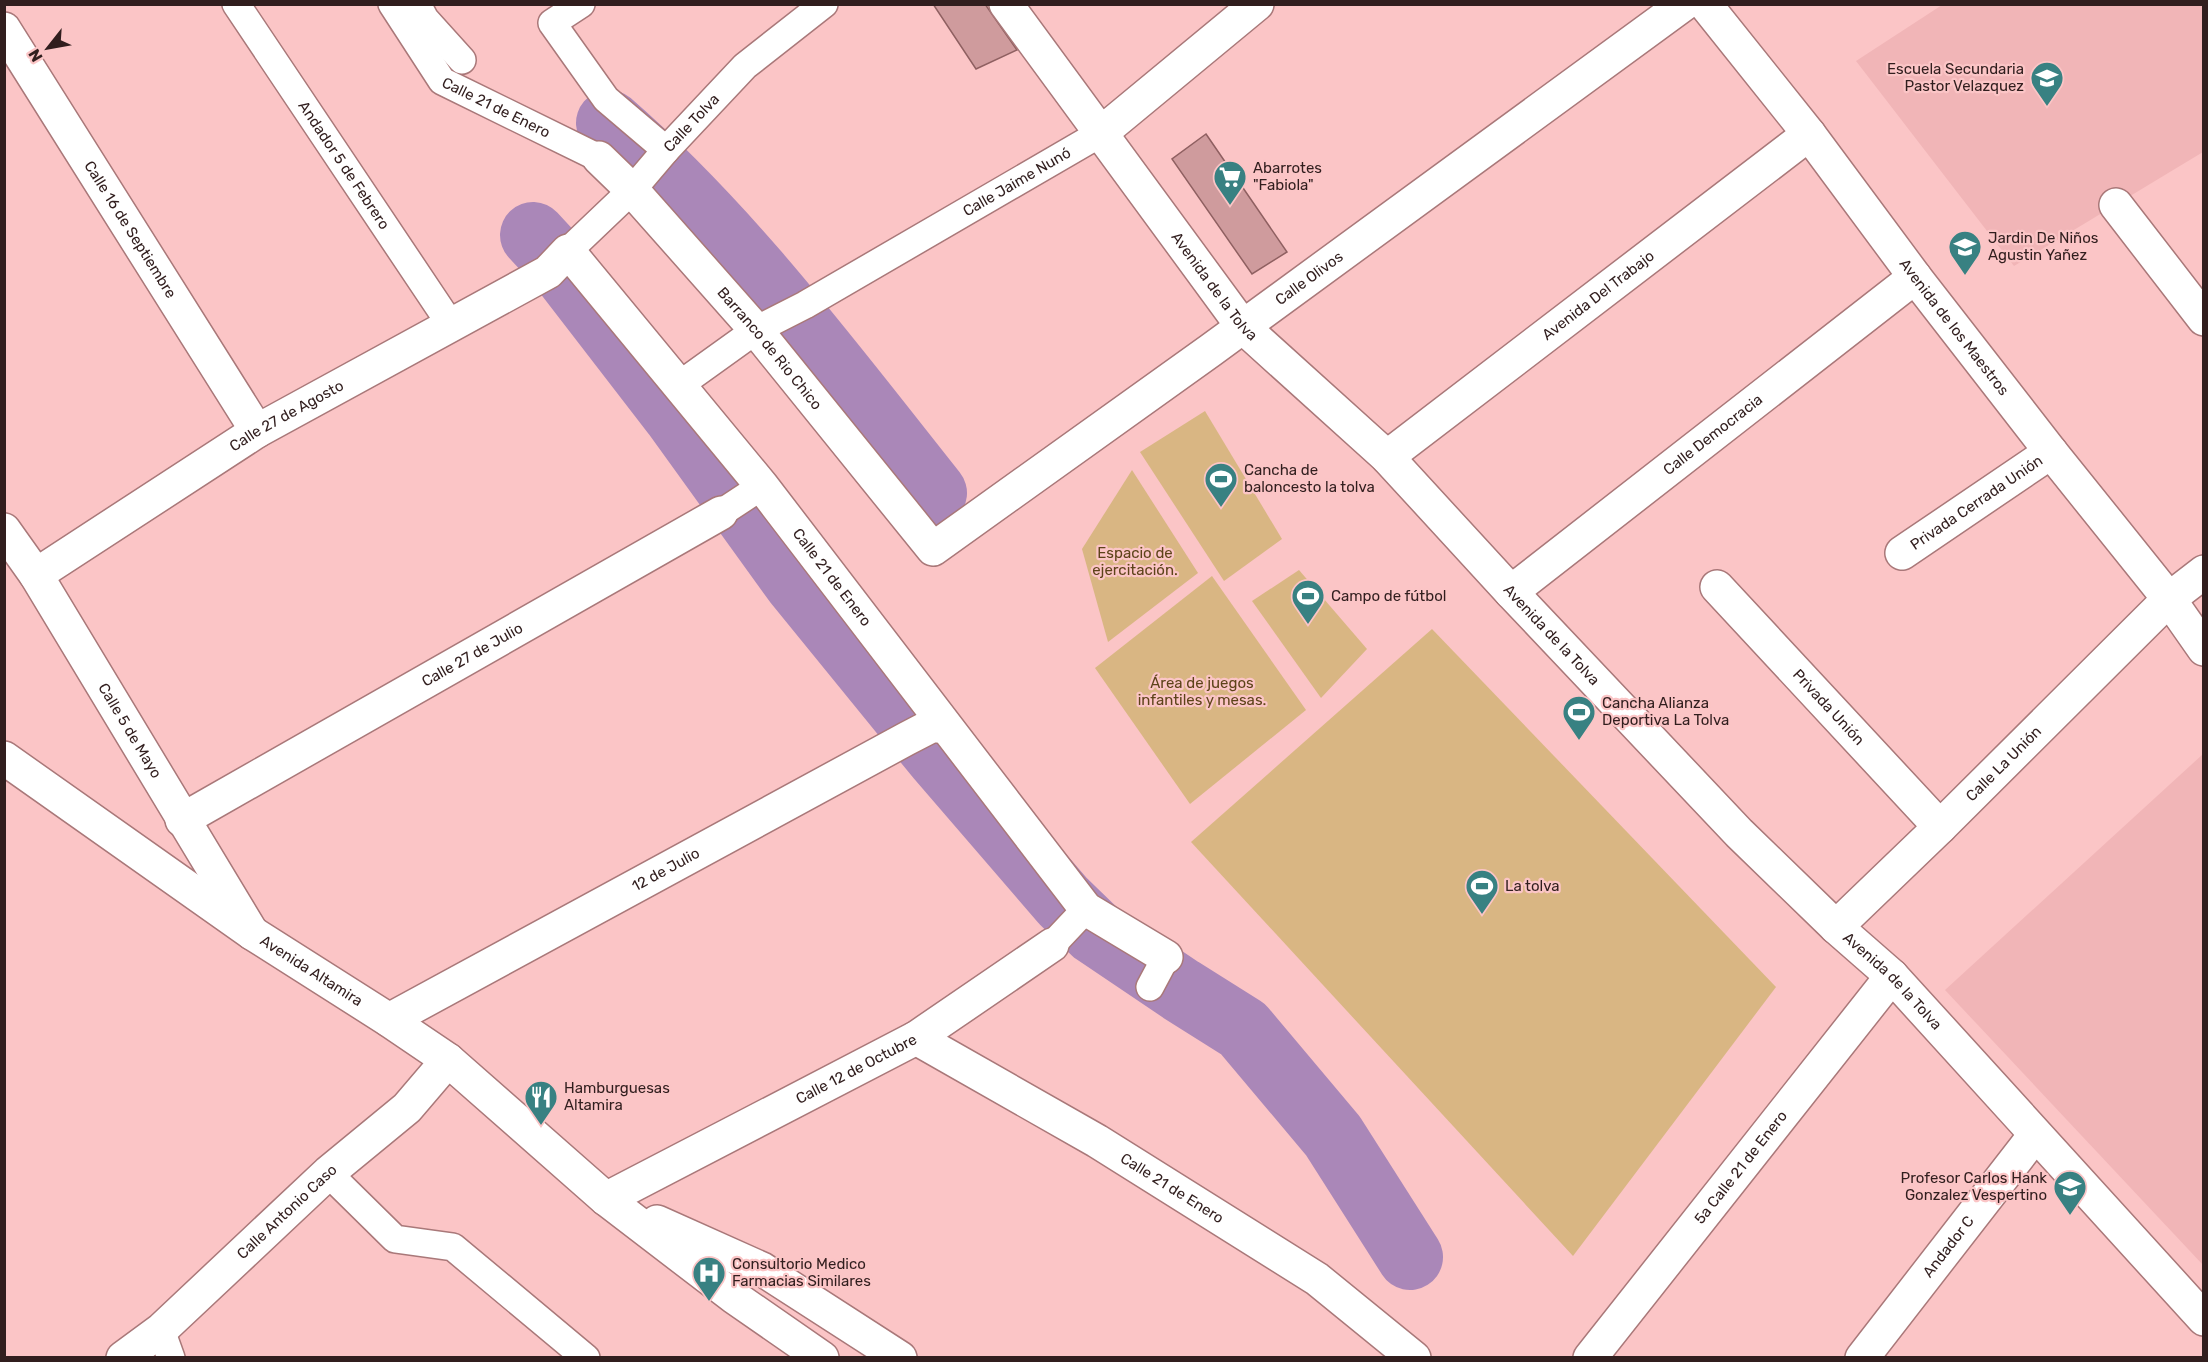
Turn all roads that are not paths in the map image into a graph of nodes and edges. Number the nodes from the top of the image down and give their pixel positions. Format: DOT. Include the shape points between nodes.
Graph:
graph roads {
  1 [pos="236,4"];
  2 [pos="392,4"];
  3 [pos="581,4"];
  4 [pos="824,4"];
  5 [pos="1006,4"];
  6 [pos="1257,4"];
  7 [pos="1684,4"];
  8 [pos="1705,4"];
  9 [pos="416,18"];
  10 [pos="4,29"];
  11 [pos="462,60"];
  12 [pos="1101,133"];
  13 [pos="1809,134"];
  14 [pos="666,151"];
  15 [pos="598,158"];
  16 [pos="638,183"];
  17 [pos="2116,205"];
  18 [pos="558,261"];
  19 [pos="1915,277"];
  20 [pos="2204,319"];
  21 [pos="451,325"];
  22 [pos="765,326"];
  23 [pos="1243,327"];
  24 [pos="678,386"];
  25 [pos="257,431"];
  26 [pos="2051,452"];
  27 [pos="1387,457"];
  28 [pos="762,486"];
  29 [pos="721,513"];
  30 [pos="4,530"];
  31 [pos="933,549"];
  32 [pos="1902,553"];
  33 [pos="2204,572"];
  34 [pos="36,575"];
  35 [pos="1717,586"];
  36 [pos="1511,592"];
  37 [pos="2169,599"];
  38 [pos="2204,649"];
  39 [pos="927,730"];
  40 [pos="4,758"];
  41 [pos="182,820"];
  42 [pos="1940,827"];
  43 [pos="1086,909"];
  44 [pos="1836,927"];
  45 [pos="252,933"];
  46 [pos="1052,945"];
  47 [pos="1166,957"];
  48 [pos="1892,976"];
  49 [pos="1150,987"];
  50 [pos="389,1020"];
  51 [pos="916,1038"];
  52 [pos="448,1060"];
  53 [pos="2035,1135"];
  54 [pos="328,1173"];
  55 [pos="606,1199"];
  56 [pos="2204,1319"];
  57 [pos="166,1344"];
  58 [pos="123,1358"];
  59 [pos="586,1358"];
  60 [pos="822,1358"];
  61 [pos="900,1358"];
  62 [pos="1414,1358"];
  63 [pos="1590,1358"];
  64 [pos="1862,1358"];
  1 -- 21 [label="street, Andador 5 de Febrero"];
  2 -- 9 [label="street, Calle 21 de Enero"];
  3 -- 14 [label="street" via="552,23 606,99"];
  4 -- 14 [label="street, Calle Tolva" via="745,66"];
  5 -- 12 [label="street, Avenida de la Tolva"];
  6 -- 12 [label="street, Calle Jaime Nunó"];
  7 -- 23 [label="street, Calle Olivos"];
  8 -- 13 [label="street, Avenida de los Maestros"];
  9 -- 11 [label="street"];
  9 -- 15 [label="street, Calle 21 de Enero" via="442,81"];
  10 -- 25 [label="street, Calle 16 de Septiembre"];
  12 -- 22 [label="street, Calle Jaime Nunó"];
  12 -- 23 [label="street, Avenida de la Tolva"];
  13 -- 19 [label="street, Avenida de los Maestros"];
  13 -- 27 [label="street, Avenida Del Trabajo"];
  14 -- 16 [label="street, Calle Tolva"];
  15 -- 16 [label="street, Barranco de Rio Chico"];
  16 -- 18 [label="street, Calle Tolva"];
  16 -- 22 [label="street, Barranco de Rio Chico"];
  17 -- 20 [label="street"];
  18 -- 21 [label="street, Calle 27 de Agosto"];
  18 -- 24 [label="street, Calle 21 de Enero"];
  19 -- 26 [label="street, Avenida de los Maestros"];
  19 -- 36 [label="street, Calle Democracia"];
  21 -- 25 [label="street, Calle 27 de Agosto"];
  22 -- 24 [label="street, Calle Jaime Nunó"];
  22 -- 31 [label="street, Barranco de Rio Chico"];
  23 -- 27 [label="street, Avenida de la Tolva"];
  23 -- 31 [label="street, Calle Olivos"];
  24 -- 28 [label="street, Calle 21 de Enero"];
  25 -- 34 [label="street, Calle 27 de Agosto"];
  26 -- 32 [label="street, Privada Cerrada Unión"];
  26 -- 37 [label="street, Avenida de los Maestros"];
  27 -- 36 [label="street, Avenida de la Tolva"];
  28 -- 29 [label="street, Calle 27 de Julio"];
  28 -- 39 [label="street, Calle 21 de Enero"];
  29 -- 41 [label="street, Calle 27 de Julio"];
  30 -- 34 [label="street, Calle 5 de Mayo"];
  33 -- 37 [label="street, Calle La Unión"];
  34 -- 41 [label="street, Calle 5 de Mayo"];
  35 -- 42 [label="street, Privada Unión"];
  36 -- 44 [label="street, Avenida de la Tolva" via="1739,833"];
  37 -- 38 [label="street, Avenida de los Maestros"];
  37 -- 42 [label="street, Calle La Unión"];
  39 -- 43 [label="street, Calle 21 de Enero"];
  39 -- 50 [label="street, 12 de Julio"];
  40 -- 45 [label="street, Avenida Altamira"];
  41 -- 45 [label="street, Calle 5 de Mayo"];
  42 -- 44 [label="street, Calle La Unión"];
  43 -- 46 [label="street, Calle 12 de Octubre"];
  43 -- 47 [label="street"];
  44 -- 48 [label="street, Avenida de la Tolva"];
  45 -- 50 [label="street, Avenida Altamira"];
  46 -- 51 [label="street, Calle 12 de Octubre"];
  47 -- 49 [label="street"];
  48 -- 53 [label="street, Avenida de la Tolva"];
  48 -- 63 [label="street, 5a Calle 21 de Enero"];
  50 -- 52 [label="street, Avenida Altamira"];
  51 -- 55 [label="street, Calle 12 de Octubre"];
  51 -- 62 [label="street, Calle 21 de Enero" via="1097,1141 1317,1279"];
  52 -- 54 [label="street, Calle Antonio Caso" via="407,1108"];
  52 -- 55 [label="street, Avenida Altamira"];
  53 -- 56 [label="street, Avenida de la Tolva"];
  53 -- 64 [label="street, Andador C"];
  54 -- 57 [label="street, Calle Antonio Caso"];
  54 -- 59 [label="street" via="395,1239 453,1247"];
  55 -- 60 [label="street, Avenida Altamira" via="734,1297"];
  55 -- 61 [label="street, Avenida Altamira" via="762,1269"];
  57 -- 58 [label="street, Calle Antonio Caso"];
}
